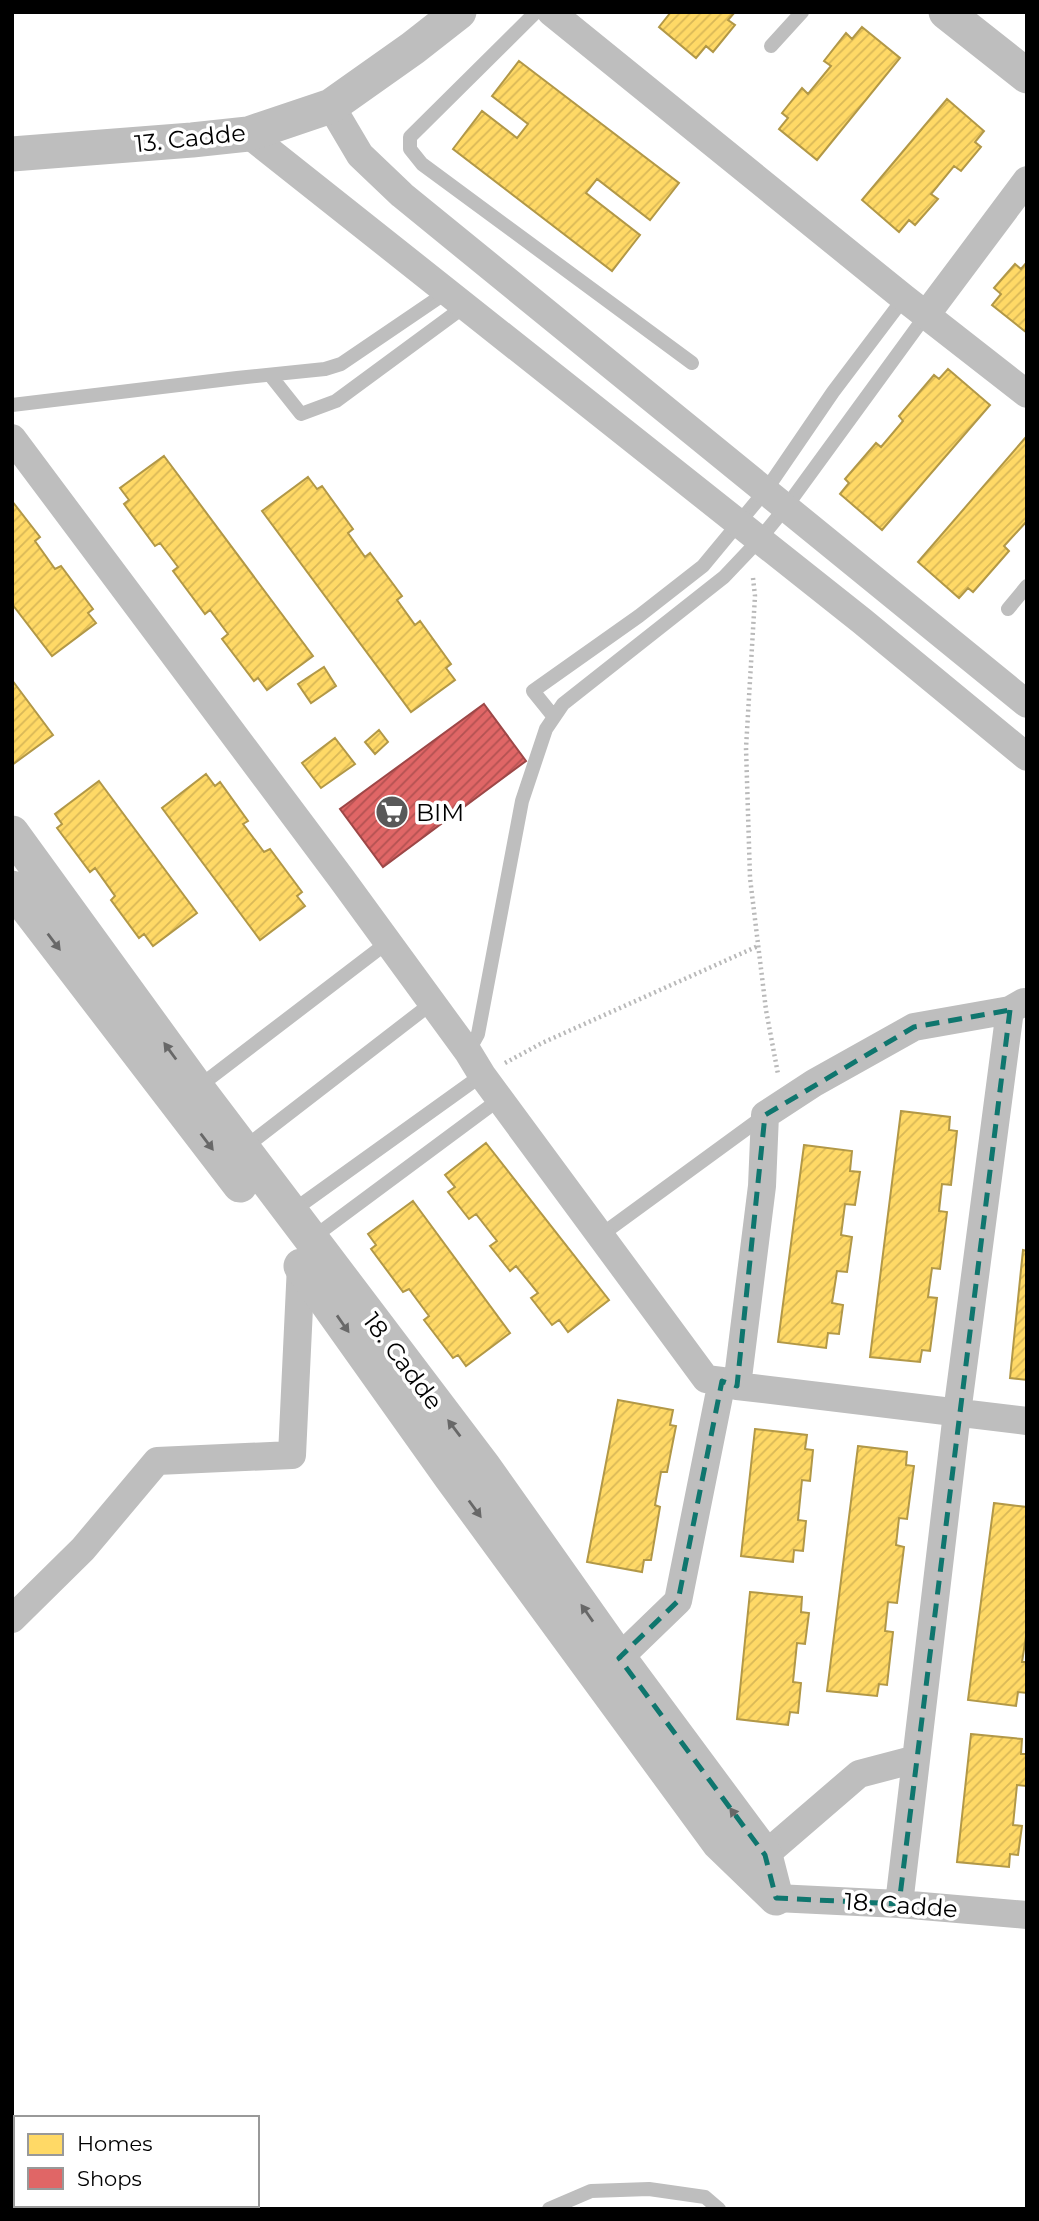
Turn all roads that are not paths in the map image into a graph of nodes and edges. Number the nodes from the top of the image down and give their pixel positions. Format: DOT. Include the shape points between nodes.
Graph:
graph roads {
  1 [pos="459,12"];
  2 [pos="536,12"];
  3 [pos="551,12"];
  4 [pos="802,12"];
  5 [pos="946,12"];
  6 [pos="771,46"];
  7 [pos="1027,76"];
  8 [pos="331,106"];
  9 [pos="248,134"];
  10 [pos="12,154"];
  11 [pos="1027,180"];
  12 [pos="456,299"];
  13 [pos="915,306"];
  14 [pos="692,363"];
  15 [pos="270,375"];
  16 [pos="1027,394"];
  17 [pos="12,405"];
  18 [pos="12,438"];
  19 [pos="776,499"];
  20 [pos="749,537"];
  21 [pos="1027,586"];
  22 [pos="1008,609"];
  23 [pos="1027,704"];
  24 [pos="554,717"];
  25 [pos="1027,757"];
  26 [pos="12,833"];
  27 [pos="12,888"];
  28 [pos="387,942"];
  29 [pos="432,1003"];
  30 [pos="1018,1005"];
  31 [pos="475,1064"];
  32 [pos="197,1088"];
  33 [pos="501,1098"];
  34 [pos="774,1109"];
  35 [pos="243,1149"];
  36 [pos="601,1235"];
  37 [pos="300,1239"];
  38 [pos="729,1383"];
  39 [pos="957,1413"];
  40 [pos="1027,1421"];
  41 [pos="12,1619"];
  42 [pos="620,1658"];
  43 [pos="916,1759"];
  44 [pos="765,1855"];
  45 [pos="776,1898"];
  46 [pos="899,1904"];
  47 [pos="1027,1915"];
  48 [pos="549,2209"];
  49 [pos="719,2209"];
  1 -- 8 [label="street, 13. Cadde"];
  2 -- 14 [label="lane" via="410,137 410,149 422,164"];
  3 -- 13 [label="street"];
  4 -- 6 [label="lane"];
  5 -- 7 [label="street"];
  8 -- 9 [label="street, 13. Cadde"];
  8 -- 19 [label="street" via="360,155 402,195"];
  9 -- 10 [label="street, 13. Cadde"];
  9 -- 12 [label="street"];
  11 -- 13 [label="street"];
  12 -- 15 [label="lane" via="341,364"];
  12 -- 15 [label="lane" via="336,401 301,414"];
  12 -- 20 [label="street"];
  13 -- 16 [label="street"];
  13 -- 19 [label="lane"];
  13 -- 19 [label="lane" via="833,392"];
  15 -- 17 [label="lane"];
  18 -- 28 [label="street"];
  19 -- 20 [label="lane"];
  19 -- 20 [label="lane"];
  19 -- 23 [label="street"];
  20 -- 24 [label="lane" via="724,577 563,704"];
  20 -- 24 [label="lane" via="533,691"];
  20 -- 25 [label="street" via="862,621"];
  21 -- 22 [label="lane"];
  24 -- 31 [label="lane" via="545,729 522,801"];
  32 -- 26 [label="street, 18. Cadde, one-way"];
  27 -- 37 [label="street, 18. Cadde, one-way"];
  28 -- 29 [label="street"];
  28 -- 32 [label="lane"];
  29 -- 31 [label="street"];
  29 -- 35 [label="lane"];
  30 -- 34 [label="street" via="914,1027"];
  30 -- 39 [label="street"];
  31 -- 33 [label="street"];
  31 -- 37 [label="lane"];
  32 -- 35 [label="street, 18. Cadde"];
  33 -- 36 [label="street"];
  33 -- 37 [label="lane"];
  34 -- 36 [label="lane"];
  34 -- 38 [label="street"];
  35 -- 37 [label="street, 18. Cadde"];
  36 -- 38 [label="street" via="706,1379"];
  37 -- 41 [label="street" via="292,1455 157,1461 83,1549"];
  42 -- 37 [label="street, 18. Cadde, one-way" via="484,1467"];
  37 -- 45 [label="street, 18. Cadde, one-way" via="452,1478 719,1843"];
  38 -- 39 [label="street"];
  38 -- 42 [label="street" via="678,1601"];
  39 -- 40 [label="street"];
  39 -- 43 [label="street"];
  44 -- 42 [label="street, 18. Cadde, one-way"];
  43 -- 44 [label="street" via="859,1774"];
  43 -- 46 [label="street"];
  44 -- 45 [label="street, 18. Cadde"];
  45 -- 46 [label="street, 18. Cadde"];
  46 -- 47 [label="street, 18. Cadde"];
  48 -- 49 [label="lane" via="590,2192 649,2189 705,2197"];
}
